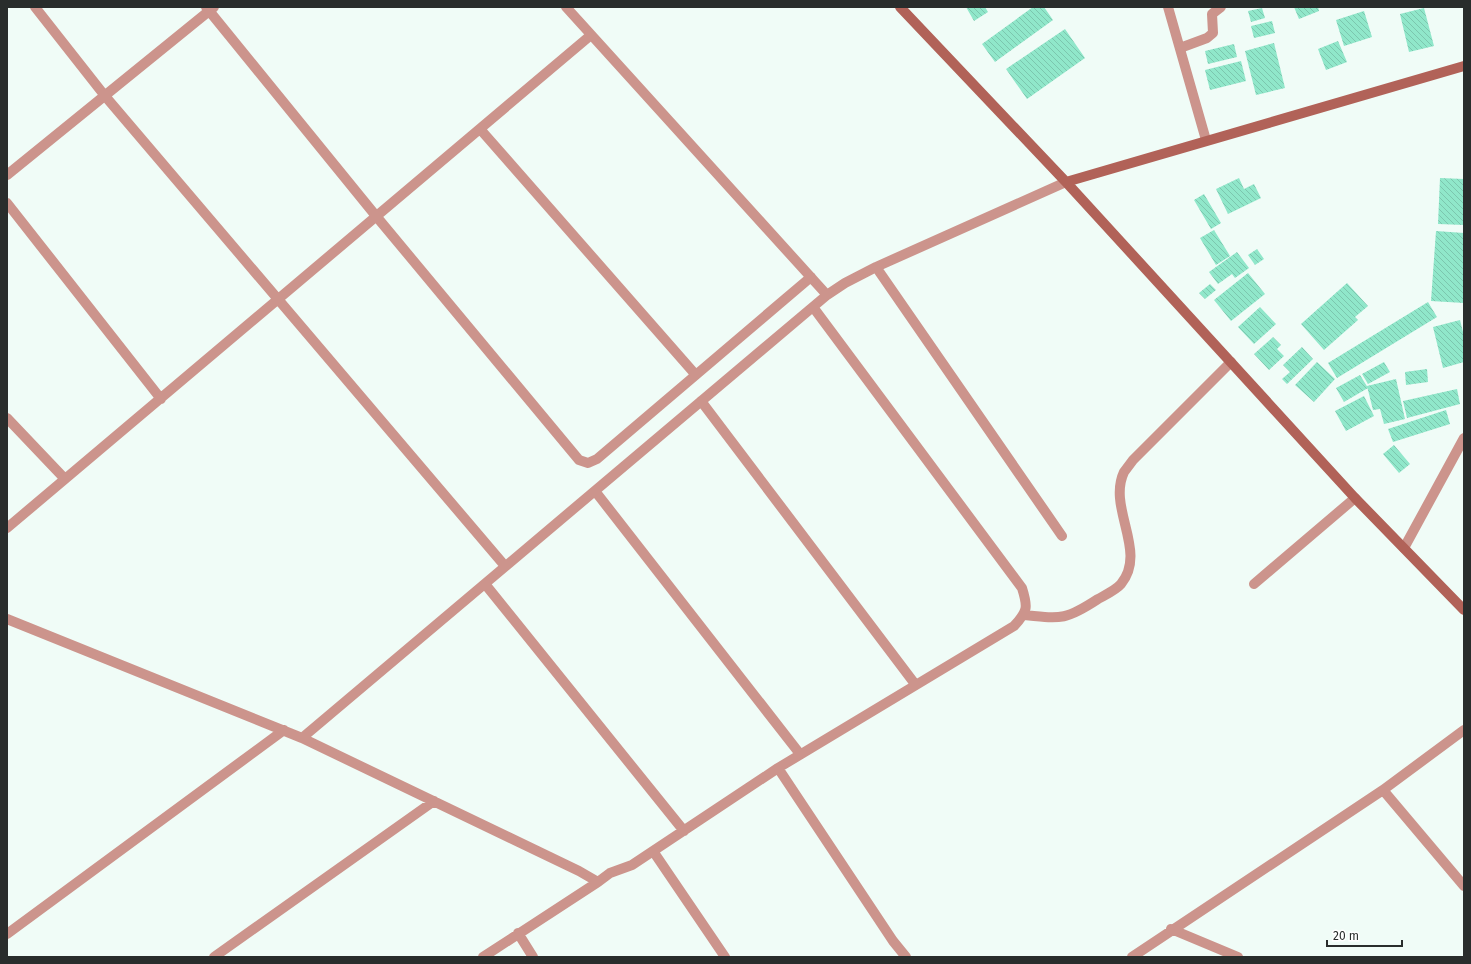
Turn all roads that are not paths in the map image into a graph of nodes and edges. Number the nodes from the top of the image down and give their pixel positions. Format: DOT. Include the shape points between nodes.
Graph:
graph roads {
  1 [pos="35,7"];
  2 [pos="566,7"];
  3 [pos="900,7"];
  4 [pos="1168,7"];
  5 [pos="1221,7"];
  6 [pos="210,8"];
  7 [pos="591,35"];
  8 [pos="1180,48"];
  9 [pos="1464,66"];
  10 [pos="105,96"];
  11 [pos="480,129"];
  12 [pos="1206,140"];
  13 [pos="7,175"];
  14 [pos="1066,182"];
  15 [pos="7,203"];
  16 [pos="376,216"];
  17 [pos="876,267"];
  18 [pos="811,277"];
  19 [pos="827,295"];
  20 [pos="278,300"];
  21 [pos="812,308"];
  22 [pos="1231,362"];
  23 [pos="696,374"];
  24 [pos="160,399"];
  25 [pos="701,401"];
  26 [pos="7,418"];
  27 [pos="1464,438"];
  28 [pos="65,479"];
  29 [pos="595,491"];
  30 [pos="1355,498"];
  31 [pos="7,528"];
  32 [pos="1062,536"];
  33 [pos="1404,548"];
  34 [pos="505,566"];
  35 [pos="485,584"];
  36 [pos="1254,584"];
  37 [pos="1464,610"];
  38 [pos="1024,615"];
  39 [pos="7,619"];
  40 [pos="915,684"];
  41 [pos="284,730"];
  42 [pos="1464,730"];
  43 [pos="302,738"];
  44 [pos="800,754"];
  45 [pos="778,768"];
  46 [pos="1383,790"];
  47 [pos="434,801"];
  48 [pos="684,830"];
  49 [pos="653,851"];
  50 [pos="598,882"];
  51 [pos="1464,886"];
  52 [pos="1172,929"];
  53 [pos="518,933"];
  54 [pos="7,934"];
  55 [pos="214,957"];
  56 [pos="482,957"];
  57 [pos="533,957"];
  58 [pos="725,957"];
  59 [pos="906,957"];
  60 [pos="1132,957"];
  61 [pos="1238,957"];
  1 -- 10 [label="street"];
  2 -- 7 [label="street"];
  3 -- 14 [label="street"];
  4 -- 8 [label="street"];
  5 -- 8 [label="street" via="1212,14 1213,33 1207,38"];
  6 -- 10 [label="street"];
  6 -- 16 [label="street"];
  7 -- 11 [label="street"];
  7 -- 18 [label="street"];
  8 -- 12 [label="street"];
  9 -- 12 [label="street"];
  10 -- 13 [label="street"];
  10 -- 20 [label="street"];
  11 -- 16 [label="street"];
  11 -- 23 [label="street"];
  12 -- 14 [label="street"];
  14 -- 17 [label="street"];
  14 -- 22 [label="street"];
  15 -- 24 [label="street"];
  16 -- 20 [label="street"];
  16 -- 23 [label="street" via="579,460 588,463 597,459"];
  17 -- 19 [label="street"];
  17 -- 32 [label="street"];
  18 -- 19 [label="street"];
  18 -- 23 [label="street"];
  19 -- 21 [label="street"];
  20 -- 24 [label="street"];
  20 -- 34 [label="street"];
  21 -- 25 [label="street"];
  21 -- 38 [label="street" via="1022,588 1027,603"];
  22 -- 30 [label="street"];
  22 -- 38 [label="street" via="1133,460 1124,473 1120,502 1131,559 1121,585 1070,616 1057,618"];
  24 -- 28 [label="street"];
  25 -- 29 [label="street"];
  25 -- 40 [label="street"];
  26 -- 28 [label="street"];
  27 -- 33 [label="street"];
  28 -- 31 [label="street"];
  29 -- 34 [label="street"];
  29 -- 44 [label="street"];
  30 -- 33 [label="street"];
  30 -- 36 [label="street"];
  33 -- 37 [label="street"];
  34 -- 35 [label="street"];
  35 -- 43 [label="street"];
  35 -- 48 [label="street"];
  38 -- 40 [label="street" via="1014,626"];
  39 -- 41 [label="street"];
  40 -- 44 [label="street"];
  41 -- 43 [label="street"];
  41 -- 54 [label="street"];
  42 -- 46 [label="street"];
  43 -- 47 [label="street"];
  44 -- 45 [label="street"];
  45 -- 48 [label="street"];
  45 -- 59 [label="street"];
  46 -- 51 [label="street"];
  46 -- 52 [label="street"];
  47 -- 50 [label="street" via="579,870"];
  47 -- 55 [label="street"];
  48 -- 49 [label="street"];
  49 -- 50 [label="street"];
  49 -- 58 [label="street"];
  50 -- 53 [label="street"];
  52 -- 60 [label="street"];
  52 -- 61 [label="street"];
  53 -- 56 [label="street"];
  53 -- 57 [label="street"];
}
